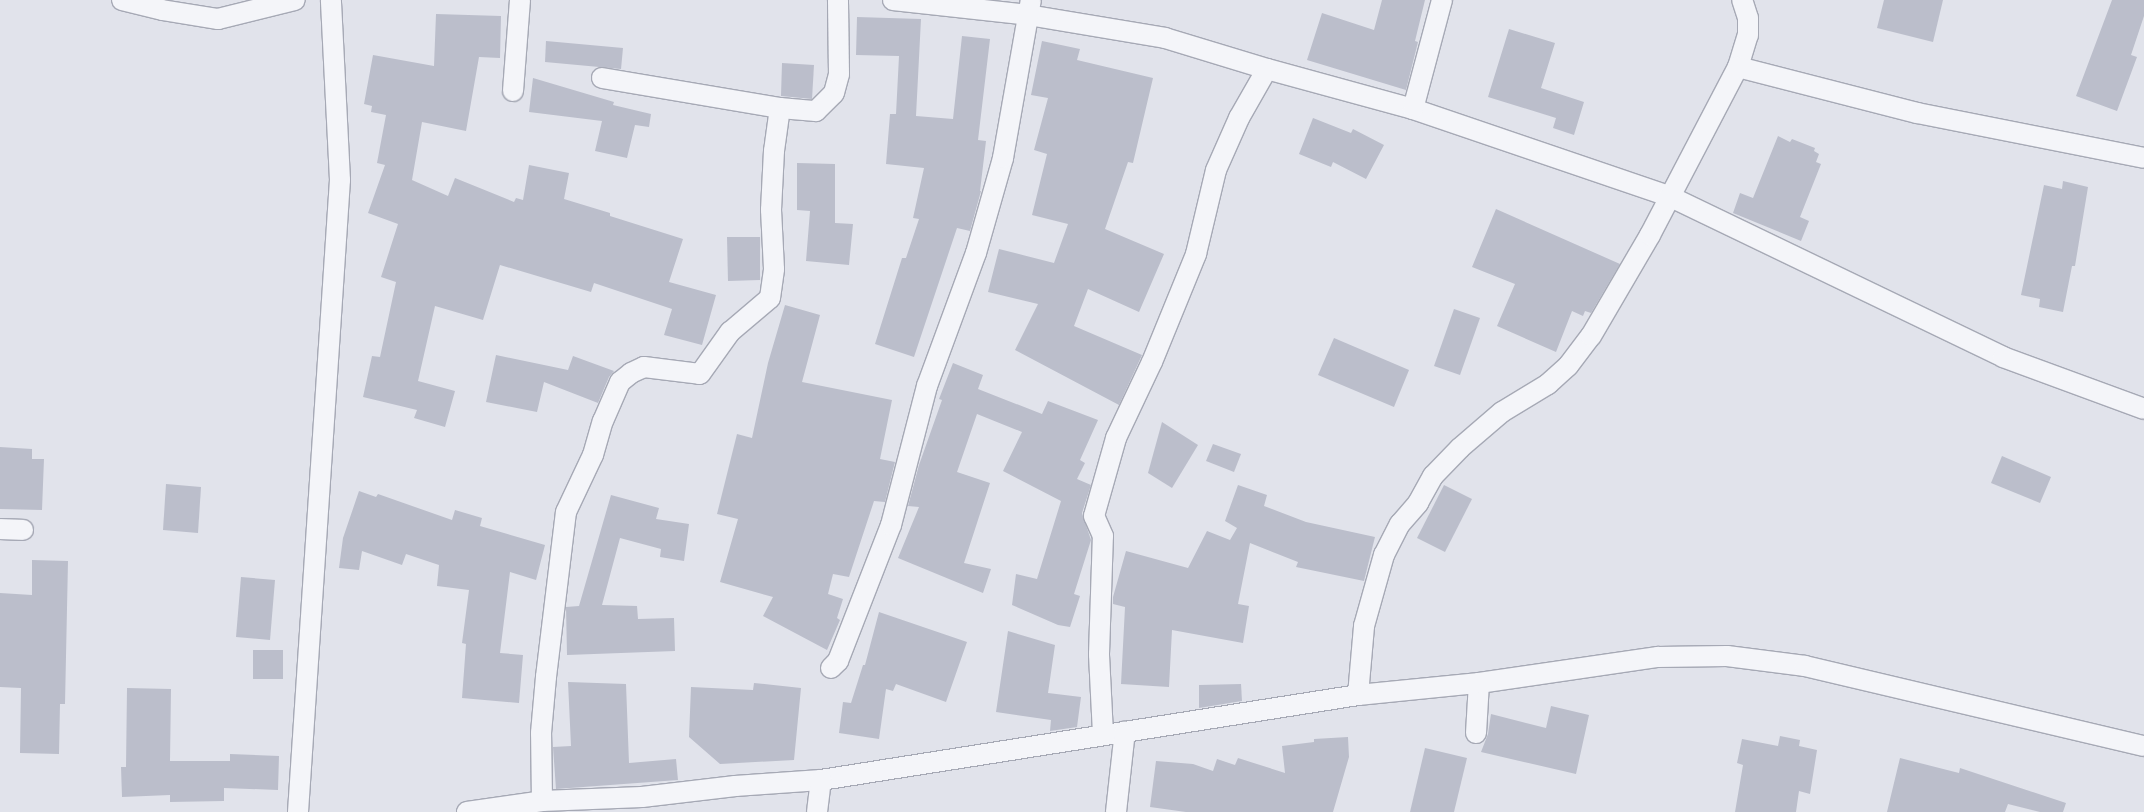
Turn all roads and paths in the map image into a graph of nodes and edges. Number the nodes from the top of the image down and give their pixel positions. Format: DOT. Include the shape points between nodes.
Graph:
graph roads {
  1 [pos="122,0"];
  2 [pos="295,0"];
  3 [pos="330,0"];
  4 [pos="520,0"];
  5 [pos="838,0"];
  6 [pos="893,0"];
  7 [pos="1442,0"];
  8 [pos="1742,0"];
  9 [pos="1029,7"];
  10 [pos="1738,67"];
  11 [pos="1268,69"];
  12 [pos="602,78"];
  13 [pos="513,91"];
  14 [pos="780,108"];
  15 [pos="1413,109"];
  16 [pos="2144,158"];
  17 [pos="1669,196"];
  18 [pos="2144,409"];
  19 [pos="0,529"];
  20 [pos="23,530"];
  21 [pos="831,668"];
  22 [pos="1479,683"];
  23 [pos="1358,695"];
  24 [pos="1125,731"];
  25 [pos="1476,733"];
  26 [pos="1103,734"];
  27 [pos="2144,746"];
  28 [pos="821,780"];
  29 [pos="542,801"];
  30 [pos="298,812"];
  31 [pos="467,812"];
  32 [pos="817,812"];
  33 [pos="1116,812"];
  1 -- 2 [label="street" via="218,19"];
  3 -- 30 [label="street" via="340,180"];
  4 -- 13 [label="street"];
  5 -- 14 [label="street" via="838,74 834,93 816,110"];
  6 -- 9 [label="street"];
  7 -- 15 [label="street"];
  8 -- 10 [label="street" via="1748,18 1748,35"];
  9 -- 11 [label="street" via="1165,38"];
  9 -- 21 [label="street" via="1003,158 976,252 927,386 892,525 838,661"];
  10 -- 16 [label="street" via="1917,113"];
  10 -- 17 [label="street"];
  11 -- 15 [label="street"];
  11 -- 26 [label="street" via="1239,118 1216,170 1196,254 1152,362 1116,438 1094,516 1103,536 1099,654"];
  12 -- 14 [label="street"];
  14 -- 29 [label="street" via="774,151 771,210 774,269 770,298 730,332 700,374 644,367 620,382 602,421 593,455 566,512 544,696"];
  15 -- 17 [label="street"];
  17 -- 18 [label="street" via="2003,357"];
  17 -- 23 [label="street" via="1591,336 1568,366 1548,384 1502,412 1460,448 1432,476 1418,503 1400,524 1384,554 1364,626"];
  19 -- 20 [label="street"];
  22 -- 23 [label="street"];
  22 -- 25 [label="street"];
  22 -- 27 [label="street" via="1658,657 1727,656 1805,666"];
  23 -- 24 [label="street"];
  24 -- 26 [label="street"];
  24 -- 33 [label="street"];
  26 -- 28 [label="street"];
  28 -- 29 [label="street" via="642,797"];
  28 -- 32 [label="street"];
  29 -- 31 [label="street"];
}
